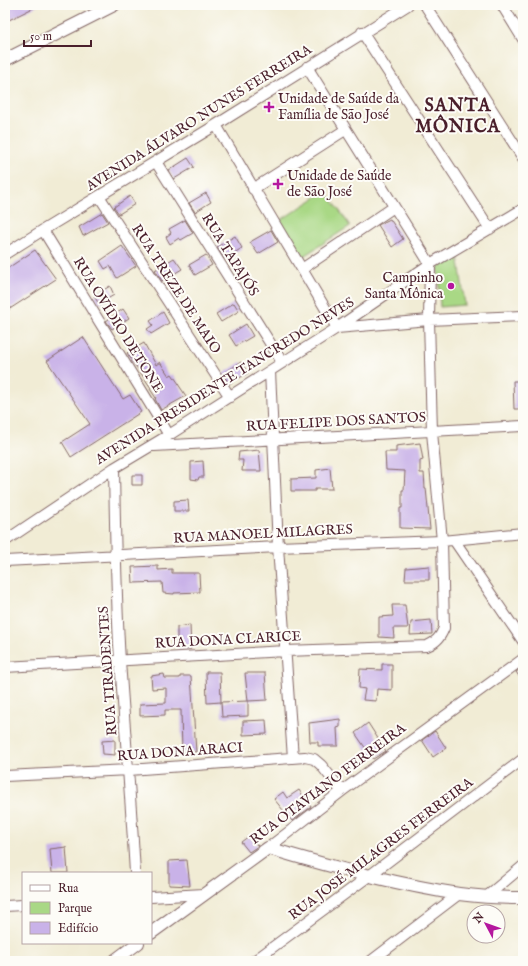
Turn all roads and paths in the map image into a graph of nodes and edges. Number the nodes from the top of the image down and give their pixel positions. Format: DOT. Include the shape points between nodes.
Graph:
graph roads {
  1 [pos="114,5"];
  2 [pos="408,5"];
  3 [pos="425,5"];
  4 [pos="502,5"];
  5 [pos="362,32"];
  6 [pos="523,39"];
  7 [pos="5,60"];
  8 [pos="306,67"];
  9 [pos="216,125"];
  10 [pos="346,130"];
  11 [pos="523,158"];
  12 [pos="156,162"];
  13 [pos="253,189"];
  14 [pos="99,196"];
  15 [pos="394,207"];
  16 [pos="521,212"];
  17 [pos="490,229"];
  18 [pos="43,230"];
  19 [pos="5,254"];
  20 [pos="430,264"];
  21 [pos="302,269"];
  22 [pos="523,316"];
  23 [pos="429,320"];
  24 [pos="337,328"];
  25 [pos="282,362"];
  26 [pos="270,371"];
  27 [pos="230,397"];
  28 [pos="523,426"];
  29 [pos="432,432"];
  30 [pos="169,435"];
  31 [pos="274,440"];
  32 [pos="151,446"];
  33 [pos="114,468"];
  34 [pos="523,533"];
  35 [pos="454,540"];
  36 [pos="5,541"];
  37 [pos="442,541"];
  38 [pos="278,547"];
  39 [pos="116,555"];
  40 [pos="5,560"];
  41 [pos="523,642"];
  42 [pos="286,651"];
  43 [pos="523,658"];
  44 [pos="120,660"];
  45 [pos="5,667"];
  46 [pos="293,758"];
  47 [pos="523,759"];
  48 [pos="129,770"];
  49 [pos="5,776"];
  50 [pos="342,791"];
  51 [pos="268,848"];
  52 [pos="523,866"];
  53 [pos="135,872"];
  54 [pos="370,876"];
  55 [pos="204,894"];
  56 [pos="459,894"];
  57 [pos="152,896"];
  58 [pos="486,897"];
  59 [pos="523,898"];
  60 [pos="22,905"];
  61 [pos="5,906"];
  62 [pos="152,932"];
  63 [pos="137,944"];
  64 [pos="114,961"];
  65 [pos="254,961"];
  66 [pos="371,961"];
  1 -- 7 [label="street"];
  2 -- 5 [label="street, AVENIDA ÁLVARO NUNES FERREIRA"];
  3 -- 11 [label="street"];
  4 -- 6 [label="street"];
  5 -- 8 [label="street, AVENIDA ÁLVARO NUNES FERREIRA"];
  5 -- 17 [label="street"];
  8 -- 9 [label="street, AVENIDA ÁLVARO NUNES FERREIRA"];
  8 -- 10 [label="street"];
  9 -- 12 [label="street, AVENIDA ÁLVARO NUNES FERREIRA"];
  9 -- 13 [label="street"];
  10 -- 13 [label="street"];
  10 -- 15 [label="street"];
  12 -- 14 [label="street, AVENIDA ÁLVARO NUNES FERREIRA"];
  12 -- 25 [label="street, RUA TAPAJÓS"];
  13 -- 21 [label="street"];
  14 -- 18 [label="street, AVENIDA ÁLVARO NUNES FERREIRA"];
  14 -- 27 [label="street, RUA TREZE DE MAIO"];
  15 -- 20 [label="street"];
  15 -- 21 [label="street"];
  16 -- 17 [label="street, AVENIDA PRESIDENTE TANCREDO NEVES"];
  17 -- 20 [label="street, AVENIDA PRESIDENTE TANCREDO NEVES"];
  18 -- 19 [label="street, AVENIDA ÁLVARO NUNES FERREIRA"];
  18 -- 30 [label="street, RUA OVÍDIO DETONE"];
  20 -- 23 [label="street"];
  20 -- 24 [label="street, AVENIDA PRESIDENTE TANCREDO NEVES"];
  21 -- 24 [label="street"];
  22 -- 23 [label="street"];
  23 -- 24 [label="street"];
  23 -- 29 [label="street"];
  24 -- 25 [label="street, AVENIDA PRESIDENTE TANCREDO NEVES"];
  25 -- 26 [label="street, AVENIDA PRESIDENTE TANCREDO NEVES"];
  26 -- 27 [label="street, AVENIDA PRESIDENTE TANCREDO NEVES"];
  26 -- 31 [label="street"];
  27 -- 30 [label="street, AVENIDA PRESIDENTE TANCREDO NEVES"];
  28 -- 29 [label="street, RUA FELIPE DOS SANTOS"];
  29 -- 31 [label="street, RUA FELIPE DOS SANTOS"];
  29 -- 37 [label="street"];
  30 -- 32 [label="street, AVENIDA PRESIDENTE TANCREDO NEVES"];
  31 -- 32 [label="street, RUA FELIPE DOS SANTOS"];
  31 -- 38 [label="street"];
  32 -- 33 [label="street, AVENIDA PRESIDENTE TANCREDO NEVES"];
  33 -- 36 [label="street, AVENIDA PRESIDENTE TANCREDO NEVES"];
  33 -- 39 [label="street, RUA TIRADENTES"];
  34 -- 35 [label="street, RUA MANOEL MILAGRES"];
  35 -- 37 [label="street, RUA MANOEL MILAGRES"];
  35 -- 41 [label="street"];
  37 -- 38 [label="street, RUA MANOEL MILAGRES"];
  37 -- 42 [label="street, RUA DONA CLARICE" via="444,628 441,637 434,642 427,646"];
  38 -- 39 [label="street, RUA MANOEL MILAGRES"];
  38 -- 42 [label="street"];
  39 -- 40 [label="street, RUA MANOEL MILAGRES"];
  39 -- 44 [label="street, RUA TIRADENTES"];
  42 -- 44 [label="street, RUA DONA CLARICE"];
  42 -- 46 [label="street"];
  43 -- 50 [label="street, RUA OTAVIANO FERREIRA"];
  44 -- 45 [label="street, RUA DONA CLARICE"];
  44 -- 48 [label="street, RUA TIRADENTES"];
  46 -- 48 [label="street, RUA DONA ARACI"];
  46 -- 50 [label="street, RUA DONA ARACI" via="314,759"];
  47 -- 54 [label="street, RUA JOSÉ MILAGRES FERREIRA"];
  48 -- 49 [label="street, RUA DONA ARACI"];
  48 -- 53 [label="street, RUA TIRADENTES"];
  50 -- 51 [label="street, RUA OTAVIANO FERREIRA"];
  51 -- 54 [label="street"];
  51 -- 55 [label="street, RUA OTAVIANO FERREIRA"];
  52 -- 58 [label="street"];
  54 -- 56 [label="street"];
  54 -- 65 [label="street, RUA JOSÉ MILAGRES FERREIRA"];
  55 -- 57 [label="street"];
  55 -- 62 [label="street, RUA OTAVIANO FERREIRA"];
  56 -- 58 [label="street"];
  56 -- 66 [label="street"];
  58 -- 59 [label="street"];
  60 -- 61 [label="street"];
  63 -- 64 [label="street"];
}
